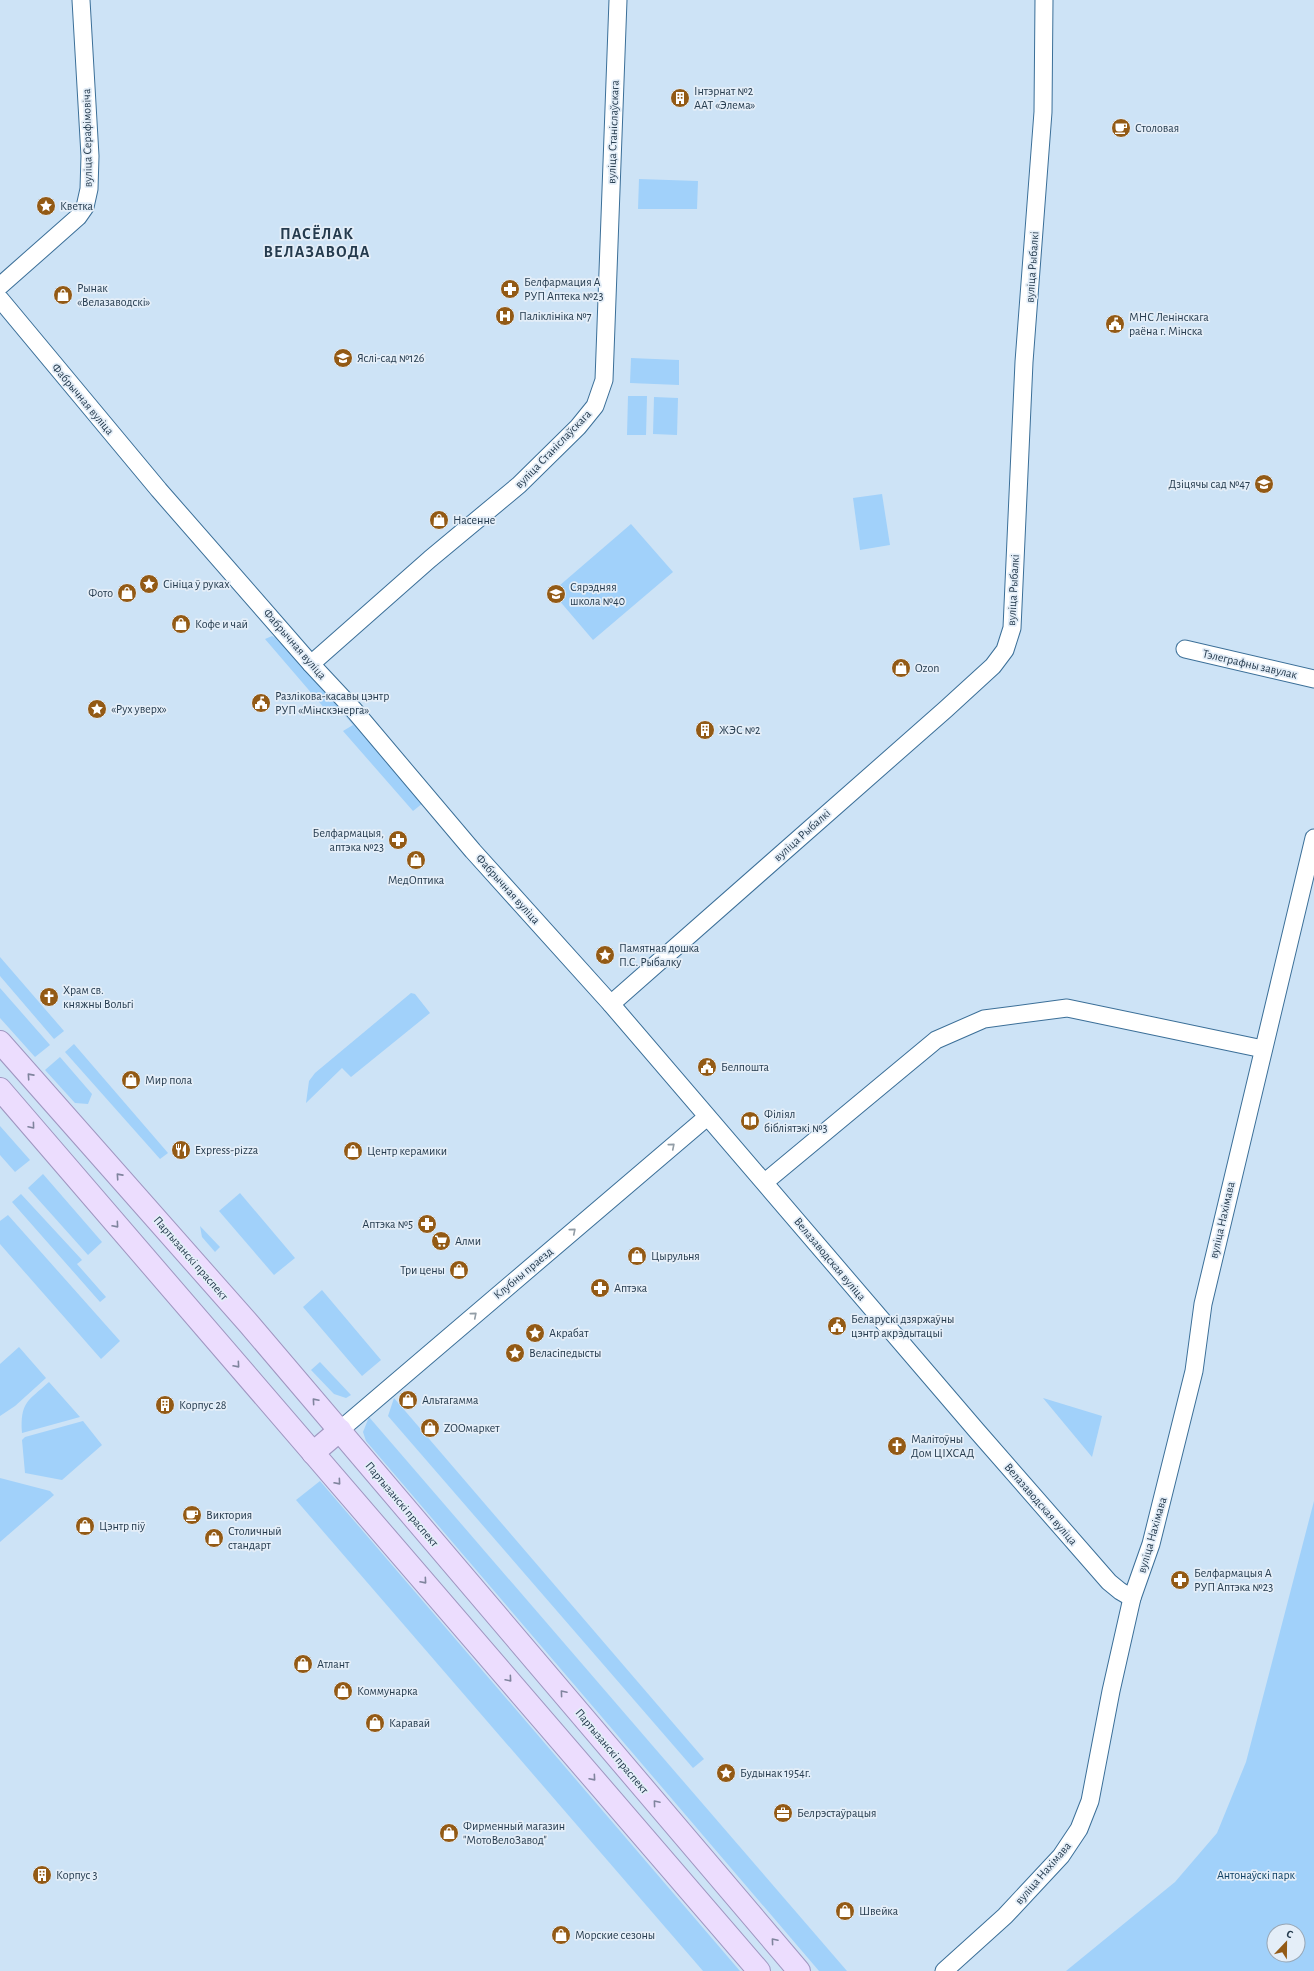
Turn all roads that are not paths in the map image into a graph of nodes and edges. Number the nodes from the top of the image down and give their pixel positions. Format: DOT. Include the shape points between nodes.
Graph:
graph roads {
  1 [pos="81,0"];
  2 [pos="618,0"];
  3 [pos="1044,0"];
  4 [pos="0,286"];
  5 [pos="0,299"];
  6 [pos="1186,649"];
  7 [pos="311,664"];
  8 [pos="1314,679"];
  9 [pos="1314,838"];
  10 [pos="611,1004"];
  11 [pos="0,1042"];
  12 [pos="1263,1049"];
  13 [pos="0,1089"];
  14 [pos="707,1117"];
  15 [pos="765,1182"];
  16 [pos="340,1430"];
  17 [pos="313,1453"];
  18 [pos="1132,1598"];
  19 [pos="484,1601"];
  20 [pos="457,1619"];
  21 [pos="759,1971"];
  22 [pos="799,1971"];
  23 [pos="944,1971"];
  1 -- 4 [label="street, вуліца Серафімовіча" via="90,156 90,189 85,207 78,217"];
  2 -- 7 [label="street, вуліца Станіслаўскага" via="604,380 595,406 578,427 519,485"];
  3 -- 10 [label="street, вуліца Рыбалкі" via="1042,112 1024,370 1012,628 1005,650 993,666 946,709"];
  5 -- 7 [label="street, Фабрычная вуліца" via="159,490"];
  6 -- 8 [label="street, Тэлеграфны завулак"];
  7 -- 10 [label="street, Фабрычная вуліца" via="473,851"];
  9 -- 12 [label="street, вуліца Нахімава"];
  10 -- 14 [label="street, Велазаводская вуліца"];
  16 -- 11 [label="main road, Партызанскі праспект, one-way" via="164,1226"];
  12 -- 15 [label="street" via="1066,1008 984,1019 936,1040"];
  12 -- 18 [label="street, вуліца Нахімава" via="1202,1304 1194,1371 1151,1544"];
  13 -- 17 [label="main road, one-way"];
  14 -- 15 [label="street, Велазаводская вуліца"];
  16 -- 14 [label="street, Клубны праезд, one-way"];
  15 -- 18 [label="street, Велазаводская вуліца" via="1068,1536 1109,1582"];
  16 -- 17 [label="main road"];
  16 -- 19 [label="main road, Партызанскі праспект"];
  17 -- 20 [label="main road, one-way"];
  18 -- 23 [label="street, вуліца Нахімава" via="1090,1801 1079,1829 1061,1856 1005,1916"];
  19 -- 20 [label="main road" via="471,1596 464,1598 458,1609"];
  22 -- 19 [label="main road, Партызанскі праспект, one-way"];
  20 -- 21 [label="main road, one-way"];
}
